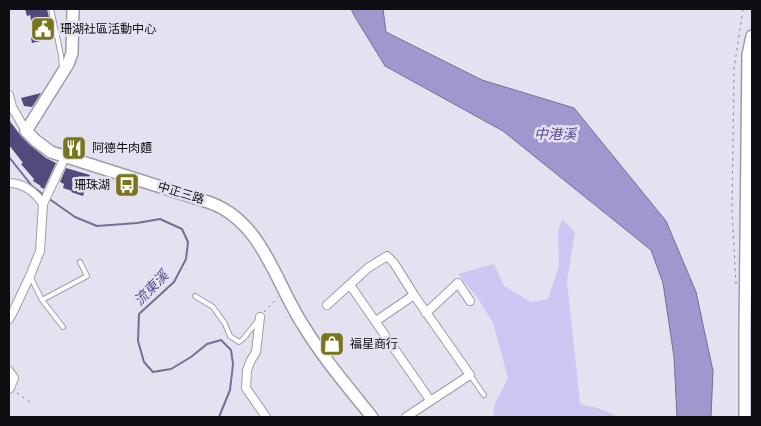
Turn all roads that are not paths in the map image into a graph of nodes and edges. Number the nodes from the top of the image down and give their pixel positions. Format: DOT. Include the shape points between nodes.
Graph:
graph roads {
  1 [pos="51,9"];
  2 [pos="73,9"];
  3 [pos="752,36"];
  4 [pos="62,74"];
  5 [pos="9,95"];
  6 [pos="26,131"];
  7 [pos="64,157"];
  8 [pos="9,183"];
  9 [pos="43,204"];
  10 [pos="80,262"];
  11 [pos="30,276"];
  12 [pos="350,285"];
  13 [pos="414,295"];
  14 [pos="195,296"];
  15 [pos="42,300"];
  16 [pos="470,301"];
  17 [pos="327,305"];
  18 [pos="426,313"];
  19 [pos="260,317"];
  20 [pos="9,318"];
  21 [pos="376,321"];
  22 [pos="63,327"];
  23 [pos="9,371"];
  24 [pos="470,375"];
  25 [pos="9,389"];
  26 [pos="484,395"];
  27 [pos="430,400"];
  28 [pos="266,417"];
  29 [pos="372,417"];
  30 [pos="406,417"];
  31 [pos="745,417"];
  1 -- 4 [label="lane"];
  2 -- 4 [label="main road" via="72,53"];
  3 -- 31 [label="main road" via="748,55"];
  4 -- 6 [label="main road"];
  5 -- 6 [label="street"];
  6 -- 7 [label="main road, 中正三路" via="51,152"];
  7 -- 9 [label="street"];
  7 -- 29 [label="main road, 中正三路" via="219,205 230,212 255,236 319,349"];
  8 -- 9 [label="street" via="25,187"];
  9 -- 11 [label="street" via="40,251"];
  10 -- 15 [label="lane" via="87,276"];
  11 -- 15 [label="lane"];
  11 -- 20 [label="street"];
  12 -- 13 [label="street" via="387,256"];
  12 -- 17 [label="street"];
  12 -- 21 [label="street"];
  13 -- 18 [label="street"];
  13 -- 21 [label="street"];
  14 -- 19 [label="lane" via="213,307 230,336 239,342"];
  15 -- 22 [label="lane"];
  16 -- 18 [label="street" via="458,283"];
  18 -- 24 [label="street"];
  19 -- 28 [label="street" via="256,352 247,370 246,388"];
  21 -- 27 [label="street"];
  23 -- 25 [label="street" via="14,378"];
  24 -- 26 [label="lane"];
  24 -- 27 [label="street"];
  27 -- 30 [label="street"];
}
